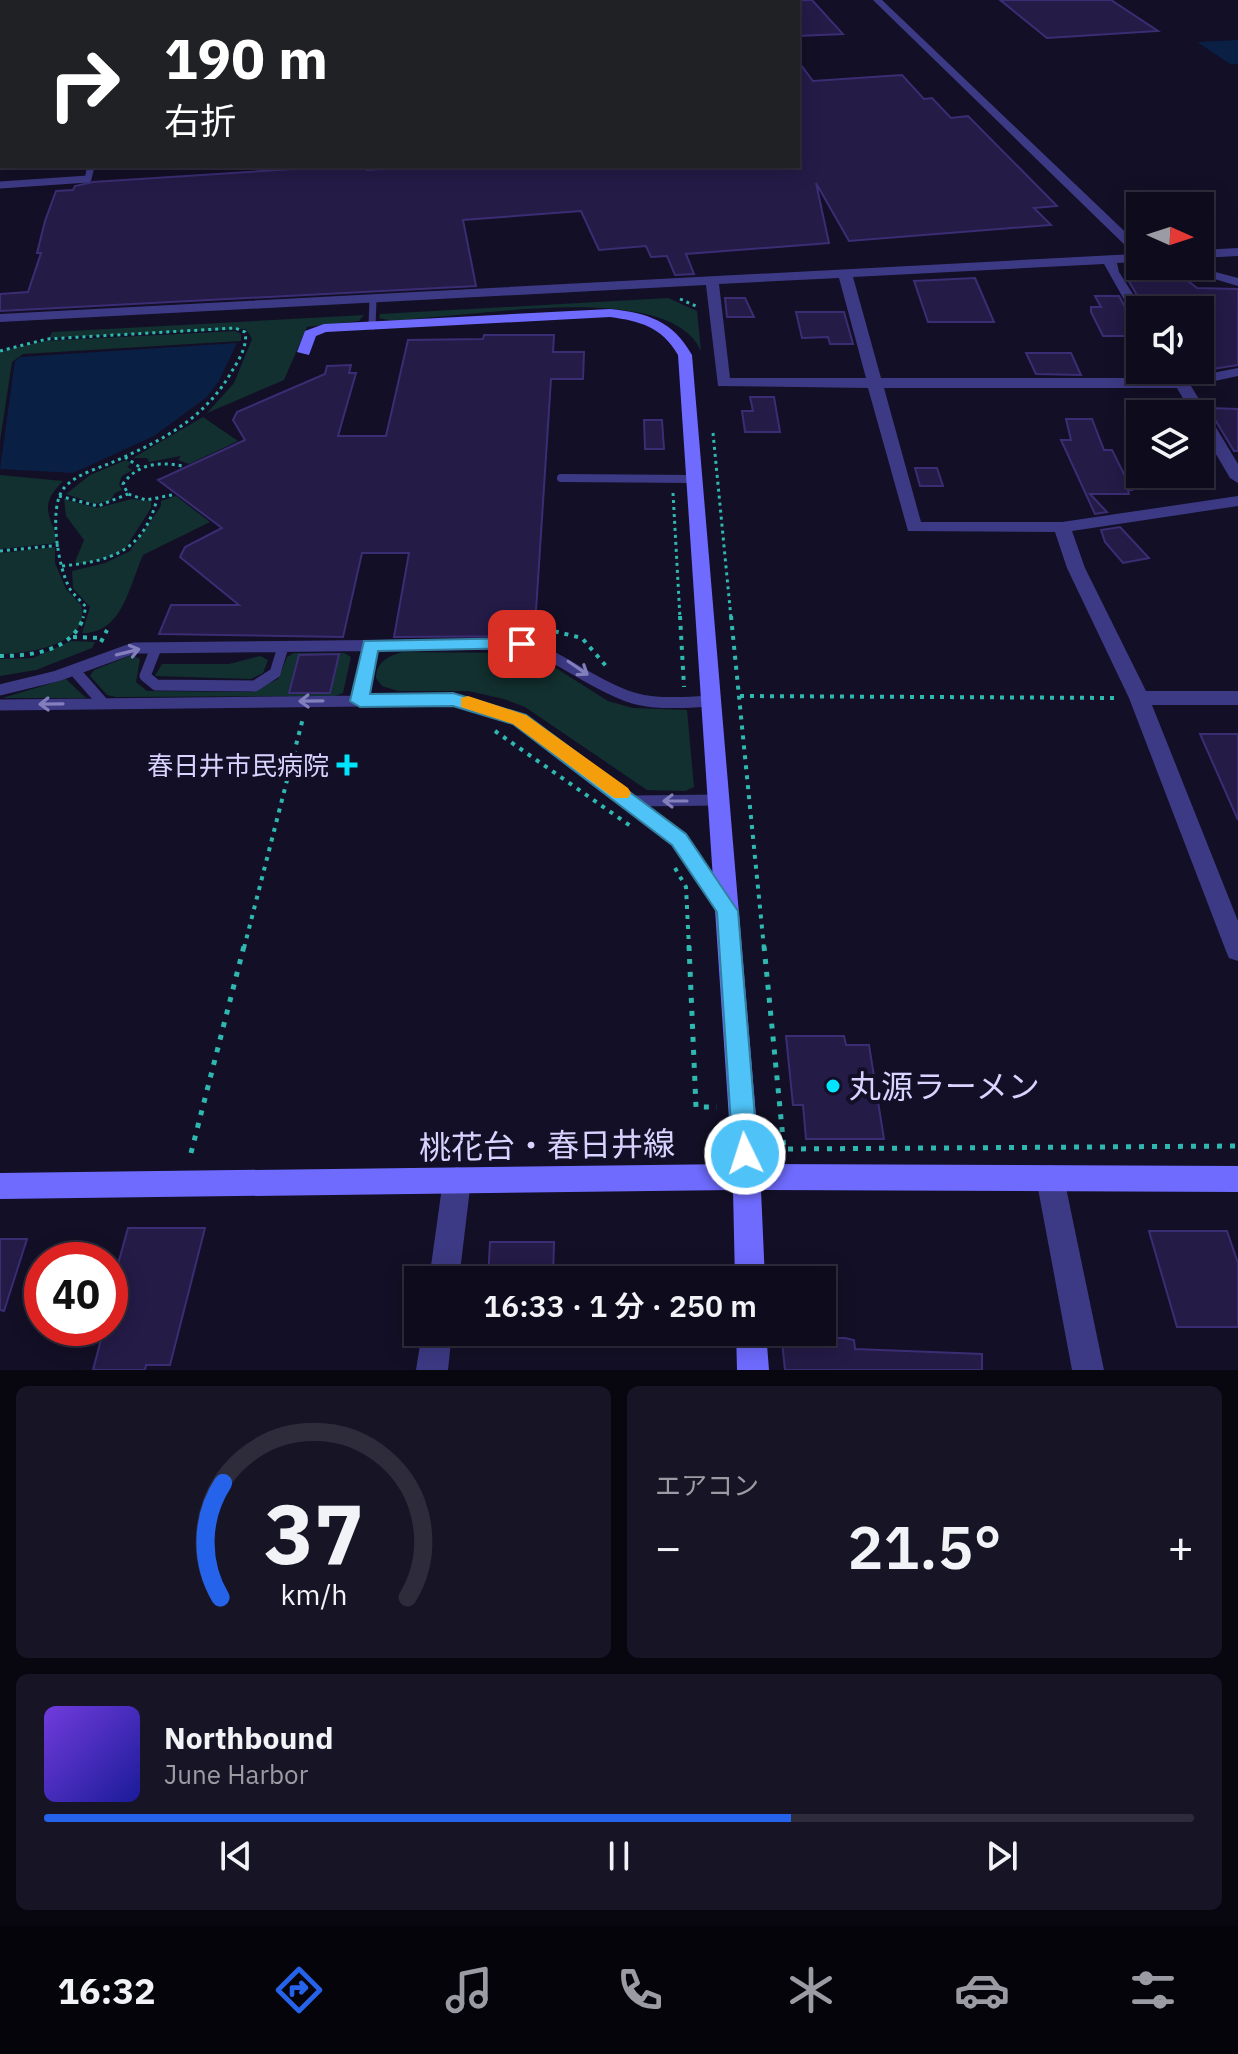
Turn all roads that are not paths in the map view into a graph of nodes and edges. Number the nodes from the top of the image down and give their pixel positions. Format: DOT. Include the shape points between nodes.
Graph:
graph roads {
  1 [pos="877,0"];
  2 [pos="91,168"];
  3 [pos="0,185"];
  4 [pos="1126,241"];
  5 [pos="1238,252"];
  6 [pos="1214,253"];
  7 [pos="1126,257"];
  8 [pos="1109,259"];
  9 [pos="845,274"];
  10 [pos="1214,276"];
  11 [pos="712,281"];
  12 [pos="1238,282"];
  13 [pos="1127,296"];
  14 [pos="373,299"];
  15 [pos="0,318"];
  16 [pos="372,326"];
  17 [pos="304,352"];
  18 [pos="1238,372"];
  19 [pos="1214,374"];
  20 [pos="1126,377"];
  21 [pos="875,383"];
  22 [pos="1183,384"];
  23 [pos="561,478"];
  24 [pos="1238,478"];
  25 [pos="696,479"];
  26 [pos="1238,501"];
  27 [pos="1062,527"];
  28 [pos="370,646"];
  29 [pos="283,647"];
  30 [pos="156,648"];
  31 [pos="74,670"];
  32 [pos="0,690"];
  33 [pos="1139,698"];
  34 [pos="1238,698"];
  35 [pos="360,701"];
  36 [pos="713,701"];
  37 [pos="103,703"];
  38 [pos="0,705"];
  39 [pos="720,800"];
  40 [pos="631,801"];
  41 [pos="728,911"];
  42 [pos="1238,951"];
  43 [pos="747,1177"];
  44 [pos="1050,1178"];
  45 [pos="1238,1179"];
  46 [pos="457,1180"];
  47 [pos="0,1186"];
  48 [pos="446,1266"];
  49 [pos="750,1266"];
  50 [pos="435,1346"];
  51 [pos="752,1346"];
  52 [pos="432,1370"];
  53 [pos="753,1370"];
  54 [pos="1088,1370"];
  1 -- 4 [label="street"];
  2 -- 3 [label="lane" via="88,179"];
  5 -- 6 [label="street"];
  7 -- 8 [label="street"];
  8 -- 9 [label="street"];
  8 -- 13 [label="street"];
  9 -- 11 [label="street"];
  9 -- 21 [label="street"];
  10 -- 12 [label="street"];
  11 -- 14 [label="street"];
  11 -- 21 [label="street" via="723,383"];
  14 -- 15 [label="street"];
  14 -- 16 [label="lane"];
  16 -- 17 [label="street" via="315,330"];
  16 -- 25 [label="street" via="610,313 662,325 685,355"];
  18 -- 19 [label="street"];
  20 -- 21 [label="street"];
  21 -- 27 [label="street" via="914,527"];
  22 -- 24 [label="street"];
  23 -- 25 [label="lane"];
  25 -- 36 [label="street"];
  26 -- 27 [label="street"];
  27 -- 33 [label="street" via="1076,568"];
  28 -- 29 [label="lane"];
  28 -- 35 [label="lane"];
  28 -- 36 [label="lane, one-way" via="522,644 546,650 628,697"];
  29 -- 30 [label="lane"];
  29 -- 30 [label="lane" via="275,673 255,686 156,685 145,676"];
  31 -- 30 [label="lane, one-way" via="134,648"];
  31 -- 32 [label="lane"];
  31 -- 37 [label="lane"];
  33 -- 34 [label="street"];
  33 -- 42 [label="street"];
  35 -- 37 [label="lane, one-way"];
  35 -- 40 [label="lane" via="453,700 482,705 519,719"];
  36 -- 39 [label="street"];
  37 -- 38 [label="lane, one-way"];
  39 -- 40 [label="lane, one-way"];
  39 -- 41 [label="street"];
  40 -- 41 [label="lane" via="679,839"];
  41 -- 43 [label="street"];
  43 -- 44 [label="street, 桃花台・春日井線"];
  43 -- 46 [label="street, 桃花台・春日井線"];
  43 -- 49 [label="street"];
  44 -- 45 [label="street, 桃花台・春日井線"];
  44 -- 54 [label="street"];
  46 -- 47 [label="street, 桃花台・春日井線"];
  46 -- 48 [label="street"];
  50 -- 52 [label="street"];
  51 -- 53 [label="street"];
}
